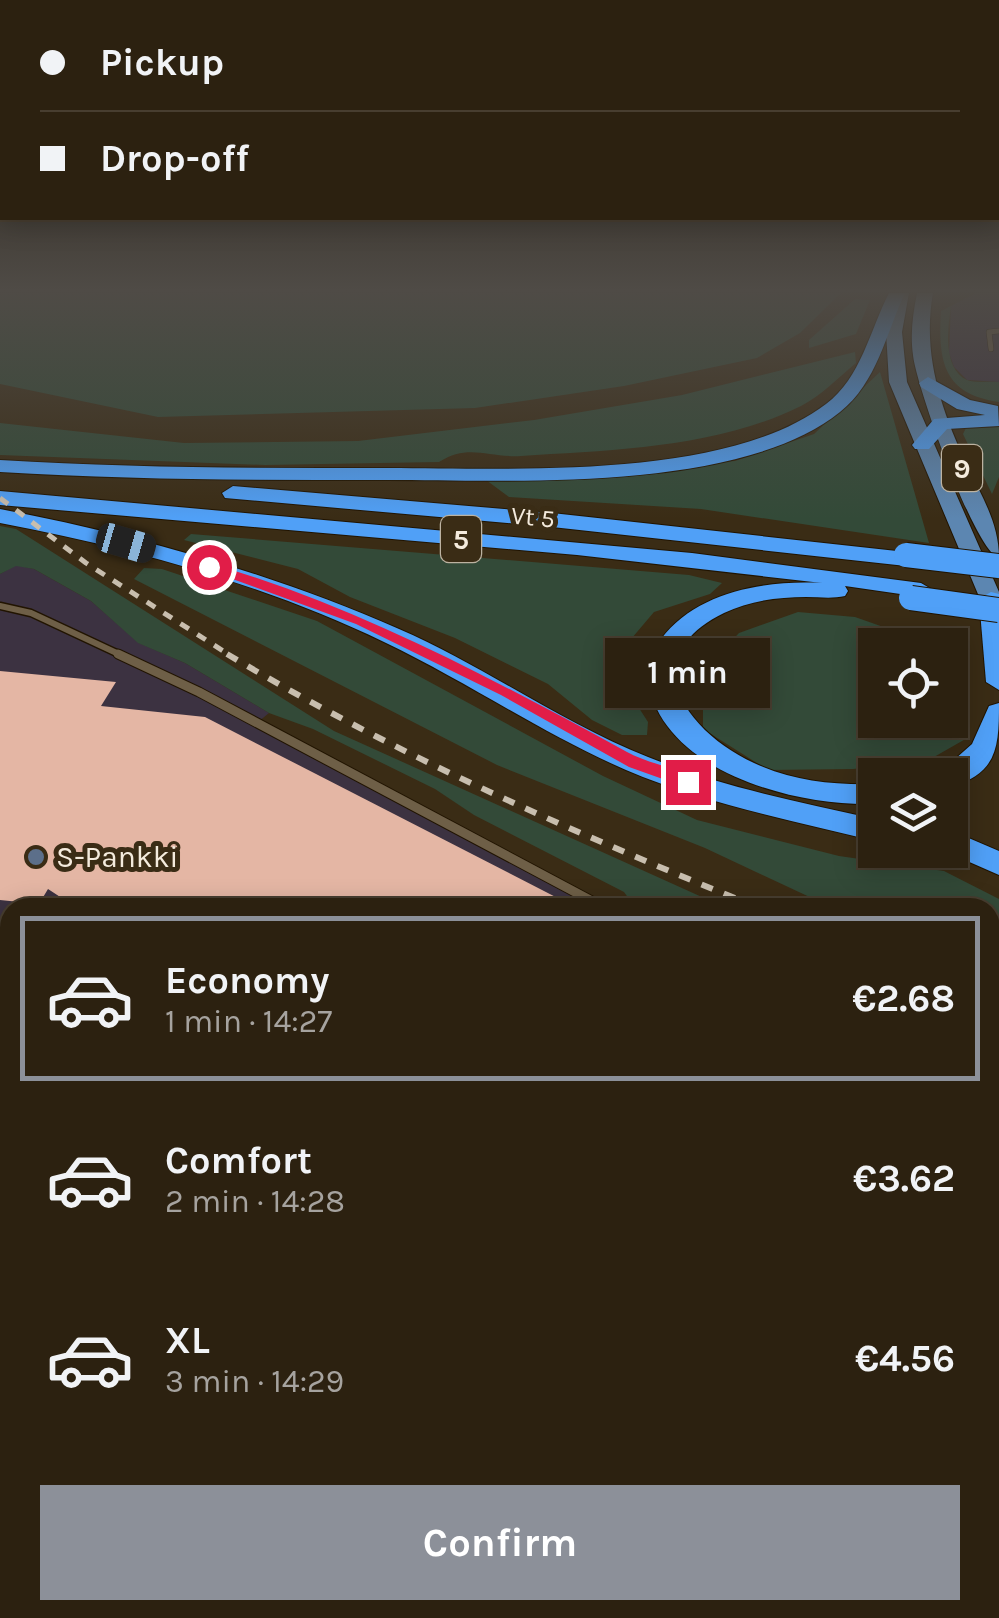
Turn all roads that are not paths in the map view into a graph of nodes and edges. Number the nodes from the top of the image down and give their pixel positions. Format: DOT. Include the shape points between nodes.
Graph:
graph roads {
  1 [pos="866,369"];
  2 [pos="897,369"];
  3 [pos="924,369"];
  4 [pos="928,383"];
  5 [pos="999,412"];
  6 [pos="999,420"];
  7 [pos="941,423"];
  8 [pos="922,444"];
  9 [pos="0,468"];
  10 [pos="0,498"];
  11 [pos="0,516"];
  12 [pos="999,552"];
  13 [pos="916,594"];
  14 [pos="998,595"];
  15 [pos="0,606"];
  16 [pos="999,682"];
  17 [pos="999,712"];
  18 [pos="968,762"];
  19 [pos="858,793"];
  20 [pos="858,826"];
  21 [pos="999,840"];
  22 [pos="968,841"];
  23 [pos="968,849"];
  24 [pos="999,864"];
  25 [pos="586,898"];
  1 -- 9 [label="highway" via="853,391 813,422 752,447 637,468 196,476"];
  2 -- 8 [label="main road, 9"];
  3 -- 4 [label="main road, 9"];
  4 -- 5 [label="highway" via="964,405"];
  4 -- 7 [label="main road, 9"];
  6 -- 7 [label="highway"];
  7 -- 8 [label="highway"];
  7 -- 12 [label="main road, 9"];
  8 -- 14 [label="main road, 9"];
  9 -- 14 [label="highway, Vt 5 / 5, bridge" via="906,557"];
  10 -- 13 [label="highway, Vt 5 / 5" via="693,559"];
  11 -- 20 [label="highway" via="236,574 376,628 635,763 715,792"];
  13 -- 14 [label="highway, bridge"];
  13 -- 19 [label="highway" via="828,590 746,596 711,608 687,626 668,646 659,670 684,726 711,751 743,770 812,792"];
  14 -- 16 [label="highway"];
  15 -- 25 [label="lane" via="31,613 199,692"];
  17 -- 18 [label="highway" via="985,748"];
  21 -- 22 [label="highway"];
  23 -- 24 [label="highway"];
}
